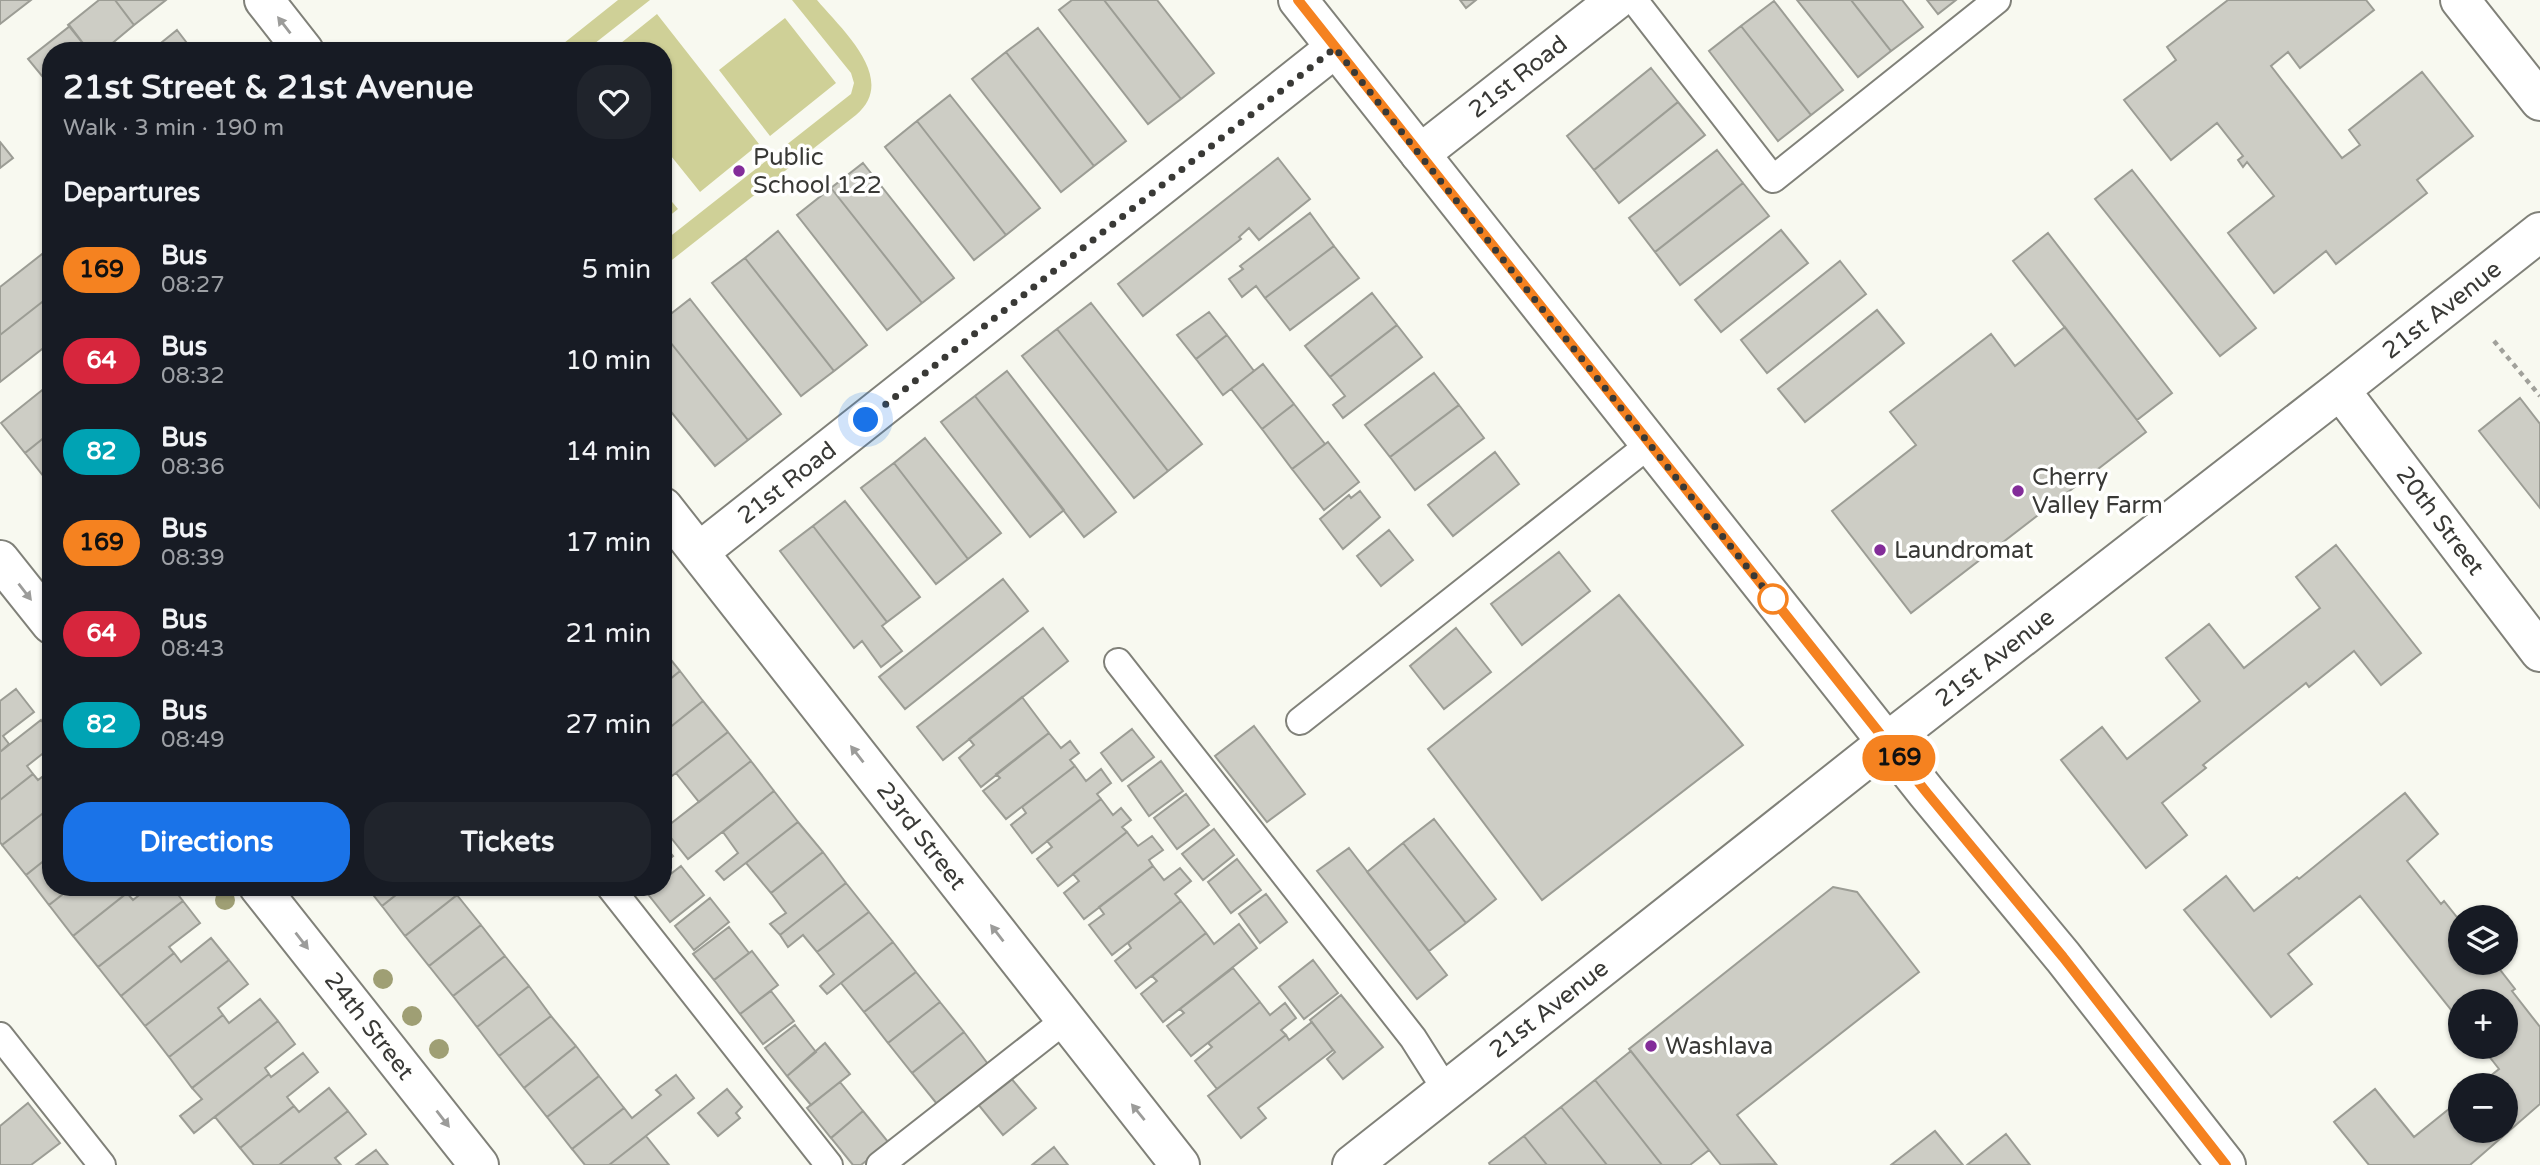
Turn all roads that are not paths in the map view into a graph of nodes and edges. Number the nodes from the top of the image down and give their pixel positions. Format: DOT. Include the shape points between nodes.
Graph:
graph roads {
  1 [pos="264,0"];
  2 [pos="1298,0"];
  3 [pos="1616,0"];
  4 [pos="1634,0"];
  5 [pos="1997,0"];
  6 [pos="2460,0"];
  7 [pos="297,42"];
  8 [pos="1335,48"];
  9 [pos="2540,101"];
  10 [pos="1420,154"];
  11 [pos="2540,232"];
  12 [pos="2340,390"];
  13 [pos="1650,444"];
  14 [pos="672,518"];
  15 [pos="699,552"];
  16 [pos="0,560"];
  17 [pos="42,613"];
  18 [pos="2540,652"];
  19 [pos="1118,663"];
  20 [pos="1300,721"];
  21 [pos="1887,742"];
  22 [pos="266,896"];
  23 [pos="617,896"];
  24 [pos="1065,1020"];
  25 [pos="0,1036"];
  26 [pos="1446,1090"];
  27 [pos="102,1165"];
  28 [pos="479,1165"];
  29 [pos="829,1165"];
  30 [pos="880,1165"];
  31 [pos="1180,1165"];
  32 [pos="1352,1165"];
  33 [pos="2226,1165"];
  7 -- 1 [label="street, one-way"];
  2 -- 8 [label="street"];
  3 -- 10 [label="street, 21st Road"];
  4 -- 5 [label="lane" via="1773,179"];
  6 -- 9 [label="street"];
  8 -- 10 [label="street"];
  8 -- 15 [label="street, 21st Road"];
  10 -- 13 [label="street"];
  11 -- 12 [label="street, 21st Avenue"];
  12 -- 18 [label="street, 20th Street"];
  12 -- 21 [label="street, 21st Avenue"];
  13 -- 20 [label="lane"];
  13 -- 21 [label="street"];
  14 -- 15 [label="street, 23rd Street"];
  24 -- 15 [label="street, 23rd Street, one-way"];
  16 -- 17 [label="street, one-way"];
  19 -- 26 [label="lane" via="1413,1038"];
  21 -- 26 [label="street, 21st Avenue"];
  21 -- 33 [label="street"];
  22 -- 28 [label="street, 24th Street, one-way"];
  23 -- 29 [label="lane"];
  24 -- 30 [label="lane"];
  31 -- 24 [label="street, 23rd Street, one-way"];
  25 -- 27 [label="lane"];
  26 -- 32 [label="street, 21st Avenue"];
}
